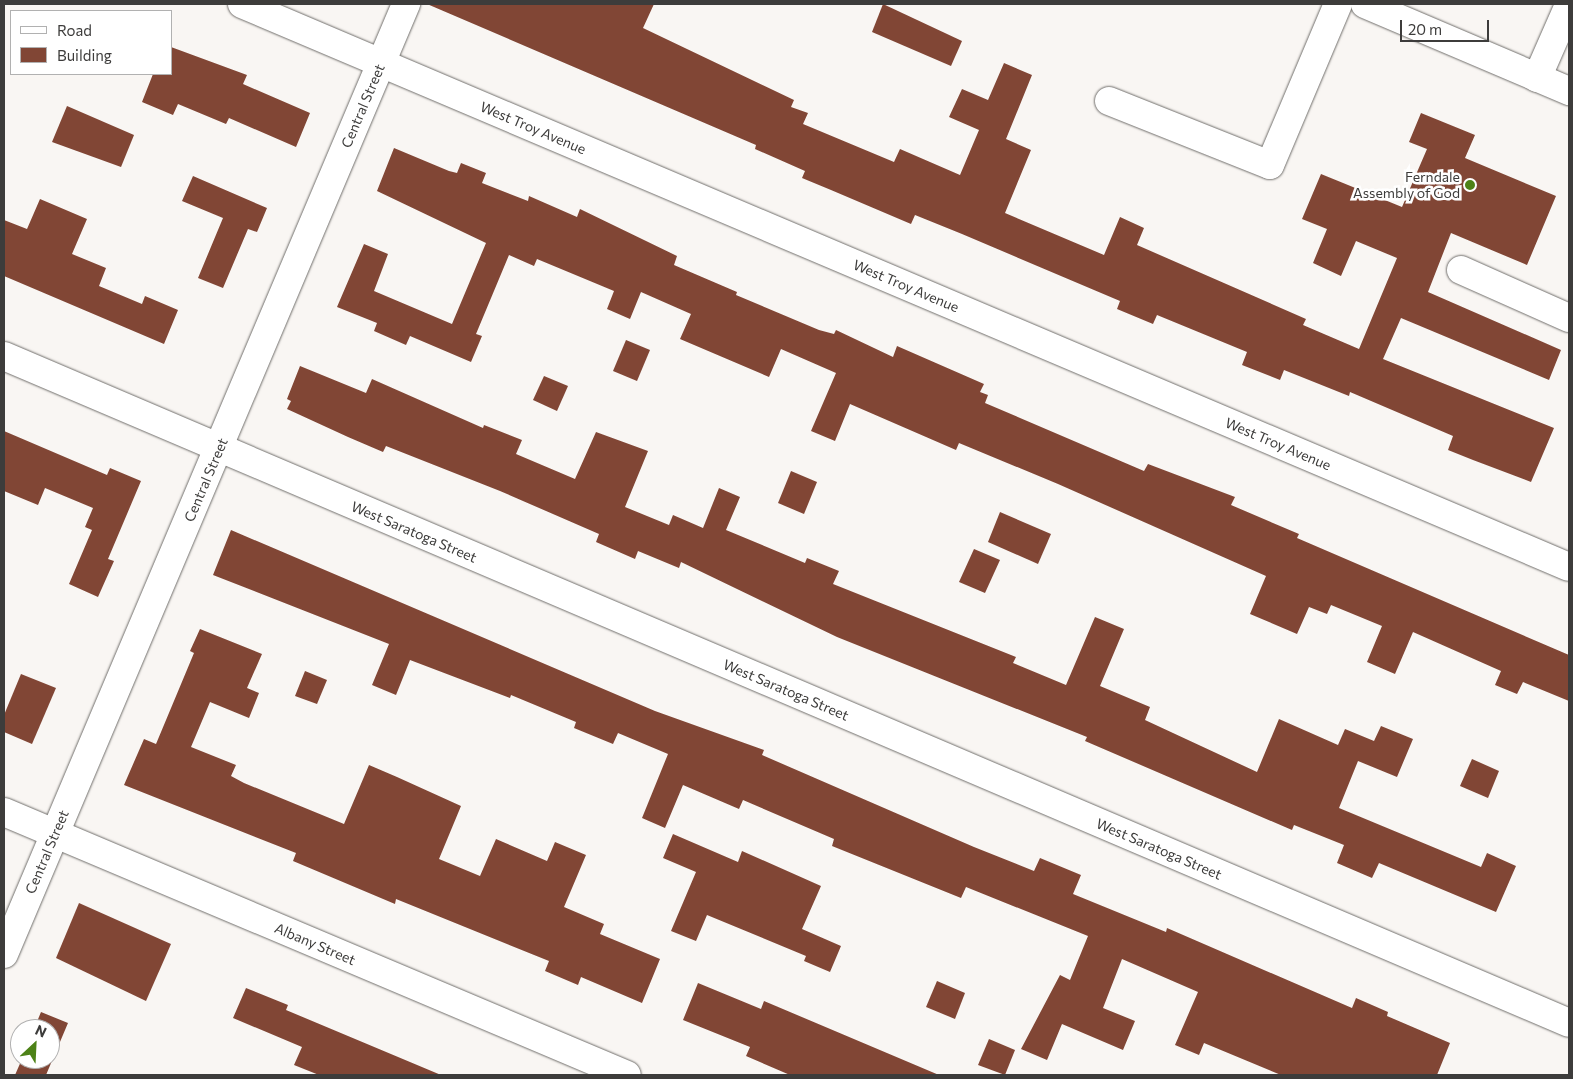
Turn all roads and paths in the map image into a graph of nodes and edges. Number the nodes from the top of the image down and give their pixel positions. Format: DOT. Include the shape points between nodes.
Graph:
graph roads {
  1 [pos="242,4"];
  2 [pos="406,4"];
  3 [pos="1338,4"];
  4 [pos="1365,4"];
  5 [pos="1569,5"];
  6 [pos="381,63"];
  7 [pos="1537,78"];
  8 [pos="1569,91"];
  9 [pos="1108,101"];
  10 [pos="1461,270"];
  11 [pos="1569,318"];
  12 [pos="4,356"];
  13 [pos="219,448"];
  14 [pos="1569,568"];
  15 [pos="4,812"];
  16 [pos="55,833"];
  17 [pos="4,954"];
  18 [pos="1569,1023"];
  19 [pos="627,1075"];
  1 -- 6 [label="street, West Troy Avenue"];
  2 -- 6 [label="street, Central Street"];
  3 -- 9 [label="street" via="1270,165"];
  4 -- 7 [label="street"];
  5 -- 7 [label="street"];
  6 -- 13 [label="street, Central Street"];
  6 -- 14 [label="street, West Troy Avenue"];
  7 -- 8 [label="street"];
  10 -- 11 [label="street"];
  12 -- 13 [label="street, West Saratoga Street"];
  13 -- 16 [label="street, Central Street"];
  13 -- 18 [label="street, West Saratoga Street"];
  15 -- 16 [label="street, Albany Street"];
  16 -- 17 [label="street, Central Street"];
  16 -- 19 [label="street, Albany Street"];
}
